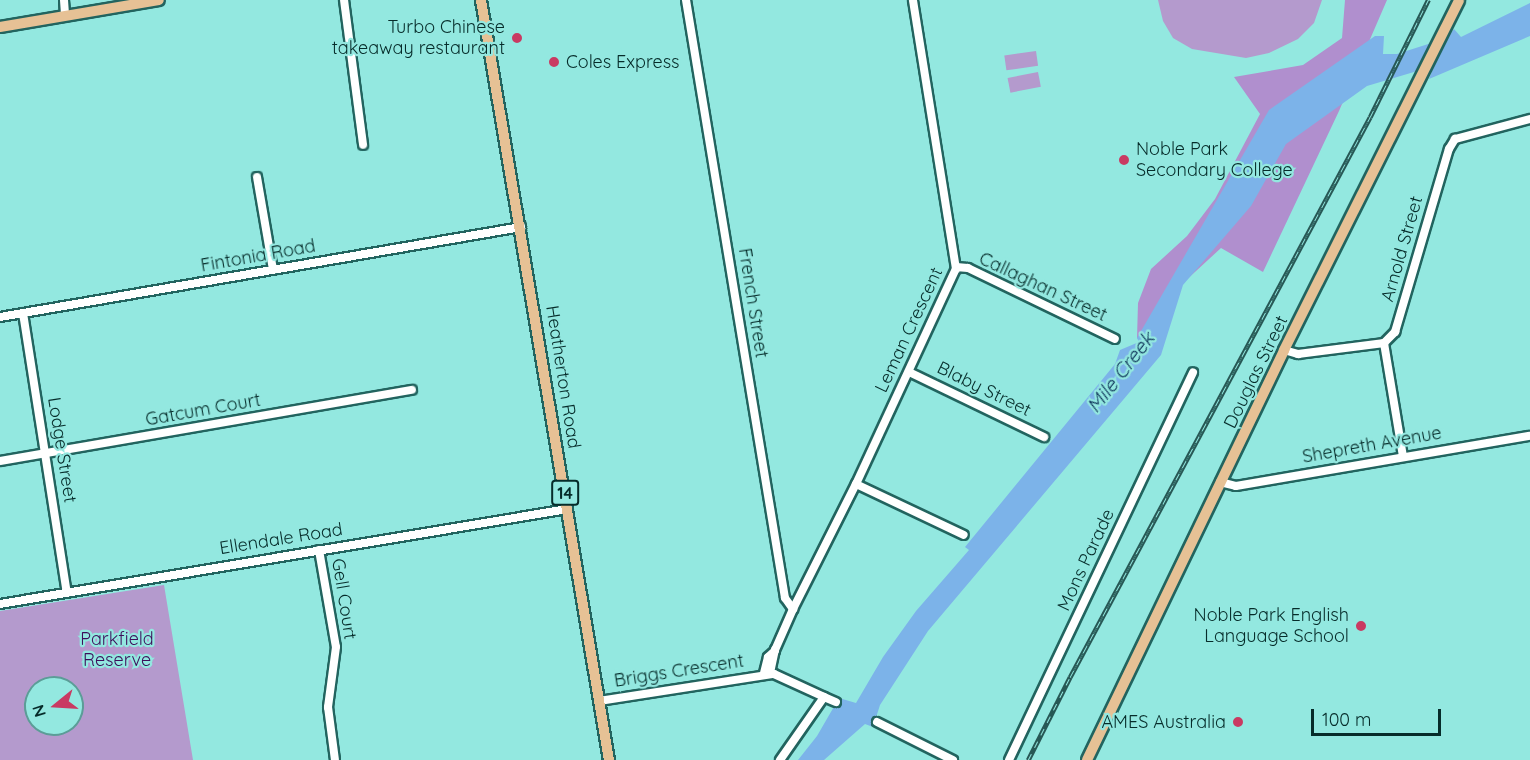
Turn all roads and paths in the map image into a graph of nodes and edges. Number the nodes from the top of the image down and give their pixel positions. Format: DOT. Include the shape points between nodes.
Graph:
graph roads {
  1 [pos="64,0"];
  2 [pos="159,0"];
  3 [pos="344,0"];
  4 [pos="481,0"];
  5 [pos="686,0"];
  6 [pos="913,0"];
  7 [pos="1459,0"];
  8 [pos="65,16"];
  9 [pos="0,27"];
  10 [pos="1530,119"];
  11 [pos="363,145"];
  12 [pos="257,177"];
  13 [pos="521,227"];
  14 [pos="956,267"];
  15 [pos="273,270"];
  16 [pos="23,313"];
  17 [pos="0,317"];
  18 [pos="1115,339"];
  19 [pos="1384,343"];
  20 [pos="1284,350"];
  21 [pos="909,372"];
  22 [pos="1193,373"];
  23 [pos="412,390"];
  24 [pos="1530,436"];
  25 [pos="1044,437"];
  26 [pos="46,453"];
  27 [pos="1403,456"];
  28 [pos="0,461"];
  29 [pos="1220,482"];
  30 [pos="856,484"];
  31 [pos="568,509"];
  32 [pos="964,535"];
  33 [pos="319,550"];
  34 [pos="67,593"];
  35 [pos="0,604"];
  36 [pos="793,609"];
  37 [pos="767,673"];
  38 [pos="824,697"];
  39 [pos="599,701"];
  40 [pos="836,702"];
  41 [pos="877,722"];
  42 [pos="335,760"];
  43 [pos="609,760"];
  44 [pos="780,760"];
  45 [pos="953,760"];
  46 [pos="1009,760"];
  47 [pos="1088,760"];
  1 -- 8 [label="street"];
  2 -- 8 [label="main road"];
  3 -- 11 [label="street"];
  4 -- 13 [label="main road, Heatherton Road / 14"];
  5 -- 36 [label="street, French Street" via="785,598"];
  6 -- 14 [label="street, Leman Crescent"];
  7 -- 20 [label="main road, Douglas Street"];
  8 -- 9 [label="main road"];
  10 -- 19 [label="street, Arnold Street" via="1455,139 1395,332"];
  12 -- 15 [label="street"];
  13 -- 15 [label="street, Fintonia Road"];
  13 -- 31 [label="main road, Heatherton Road / 14"];
  14 -- 18 [label="street, Callaghan Street" via="968,268"];
  14 -- 21 [label="street, Leman Crescent"];
  15 -- 16 [label="street, Fintonia Road"];
  16 -- 17 [label="street, Fintonia Road"];
  16 -- 26 [label="street, Lodge Street"];
  19 -- 20 [label="street" via="1298,354"];
  19 -- 27 [label="street"];
  20 -- 29 [label="main road, Douglas Street"];
  21 -- 25 [label="street, Blaby Street"];
  21 -- 30 [label="street, Leman Crescent"];
  22 -- 46 [label="street, Mons Parade"];
  23 -- 26 [label="street, Gatcum Court"];
  24 -- 27 [label="street, Shepreth Avenue"];
  26 -- 28 [label="street, Gatcum Court"];
  26 -- 34 [label="street, Lodge Street"];
  27 -- 29 [label="street, Shepreth Avenue" via="1236,486"];
  29 -- 47 [label="main road, Douglas Street"];
  30 -- 32 [label="street"];
  30 -- 36 [label="street, Leman Crescent"];
  31 -- 33 [label="street, Ellendale Road"];
  31 -- 39 [label="main road, Heatherton Road / 14"];
  33 -- 34 [label="street, Ellendale Road"];
  33 -- 42 [label="street, Gell Court" via="336,646 328,707"];
  34 -- 35 [label="street, Ellendale Road"];
  36 -- 37 [label="street, Leman Crescent" via="775,651 768,657"];
  37 -- 38 [label="street"];
  37 -- 39 [label="street, Briggs Crescent"];
  38 -- 40 [label="street"];
  38 -- 44 [label="street"];
  39 -- 43 [label="main road, Heatherton Road / 14"];
  41 -- 45 [label="street"];
}
